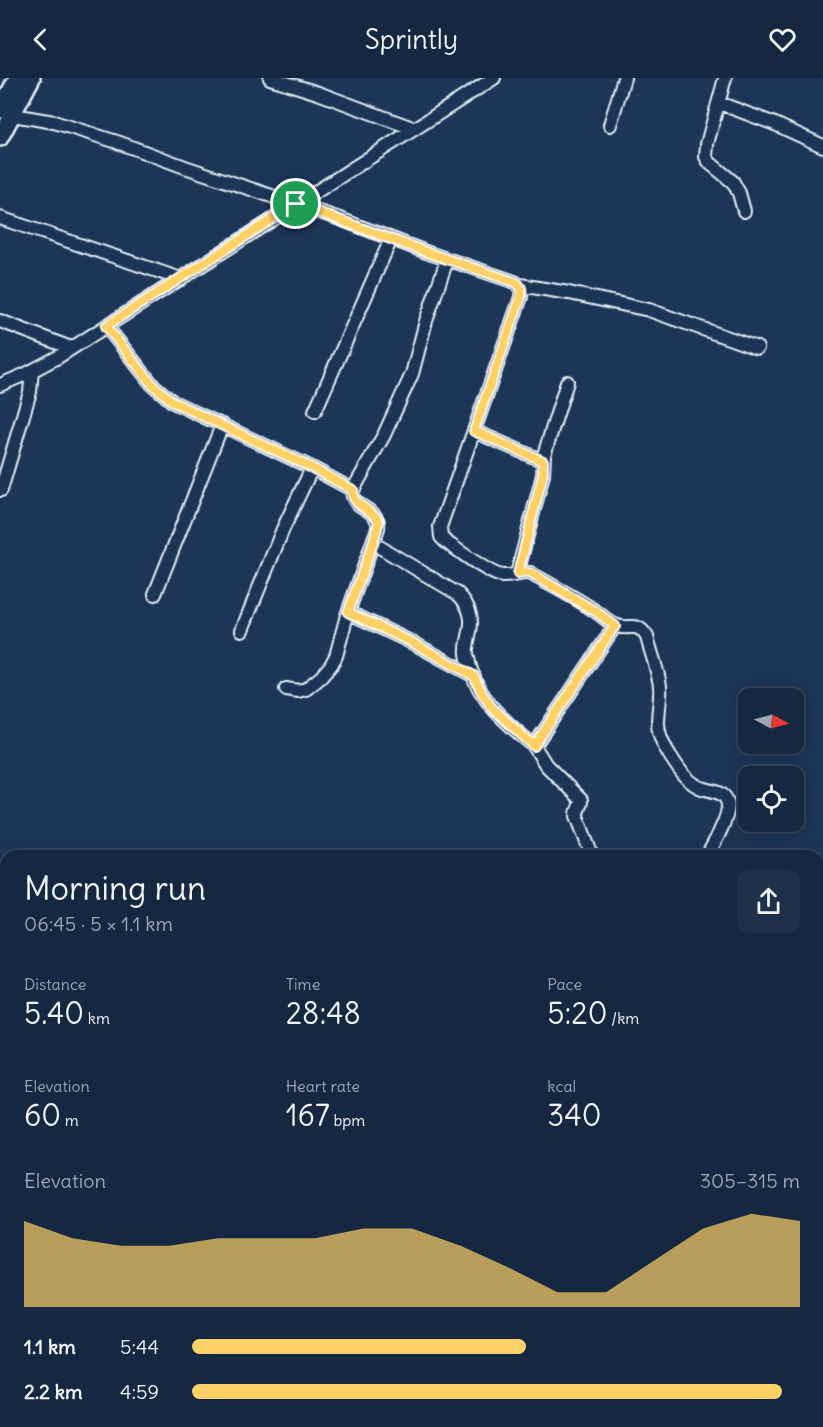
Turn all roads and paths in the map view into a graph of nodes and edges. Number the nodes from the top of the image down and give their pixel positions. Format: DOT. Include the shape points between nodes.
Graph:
graph roads {
  1 [pos="17,78"];
  2 [pos="32,78"];
  3 [pos="270,78"];
  4 [pos="494,78"];
  5 [pos="624,78"];
  6 [pos="725,78"];
  7 [pos="719,103"];
  8 [pos="6,112"];
  9 [pos="610,125"];
  10 [pos="414,129"];
  11 [pos="0,138"];
  12 [pos="823,146"];
  13 [pos="296,204"];
  14 [pos="744,211"];
  15 [pos="0,218"];
  16 [pos="391,239"];
  17 [pos="447,260"];
  18 [pos="181,279"];
  19 [pos="520,285"];
  20 [pos="0,321"];
  21 [pos="106,326"];
  22 [pos="71,348"];
  23 [pos="757,348"];
  24 [pos="32,370"];
  25 [pos="567,382"];
  26 [pos="0,385"];
  27 [pos="315,411"];
  28 [pos="222,425"];
  29 [pos="474,431"];
  30 [pos="543,461"];
  31 [pos="312,468"];
  32 [pos="1,490"];
  33 [pos="353,490"];
  34 [pos="373,543"];
  35 [pos="518,574"];
  36 [pos="155,594"];
  37 [pos="348,612"];
  38 [pos="615,626"];
  39 [pos="242,630"];
  40 [pos="474,676"];
  41 [pos="286,688"];
  42 [pos="534,746"];
  43 [pos="590,850"];
  44 [pos="710,850"];
  1 -- 8 [label="main road"];
  2 -- 8 [label="main road"];
  3 -- 10 [label="street"];
  4 -- 10 [label="street"];
  5 -- 9 [label="street"];
  6 -- 7 [label="street"];
  7 -- 12 [label="street"];
  7 -- 14 [label="street" via="706,157 733,182"];
  8 -- 11 [label="main road"];
  8 -- 13 [label="street" via="54,122"];
  10 -- 13 [label="street"];
  13 -- 16 [label="street"];
  13 -- 18 [label="street"];
  15 -- 18 [label="street"];
  16 -- 17 [label="street"];
  16 -- 27 [label="street"];
  17 -- 19 [label="street"];
  17 -- 33 [label="street" via="412,374"];
  18 -- 21 [label="street"];
  19 -- 23 [label="street" via="649,310"];
  19 -- 29 [label="street" via="521,297"];
  20 -- 22 [label="street"];
  21 -- 22 [label="street"];
  21 -- 28 [label="street" via="164,396"];
  22 -- 24 [label="street"];
  24 -- 26 [label="street"];
  24 -- 32 [label="street" via="30,392"];
  25 -- 30 [label="street"];
  28 -- 31 [label="street"];
  28 -- 36 [label="street"];
  29 -- 30 [label="street"];
  29 -- 35 [label="street" via="440,527 441,537 498,575"];
  30 -- 35 [label="street"];
  31 -- 33 [label="street"];
  31 -- 39 [label="street"];
  33 -- 34 [label="street" via="353,499 379,521"];
  34 -- 37 [label="street"];
  34 -- 40 [label="street" via="465,602 471,619 466,650"];
  35 -- 38 [label="street" via="530,573"];
  37 -- 40 [label="street"];
  37 -- 41 [label="street" via="331,665 306,689"];
  38 -- 42 [label="street"];
  38 -- 44 [label="street" via="638,627 647,637 660,689 660,738 680,770 692,783 719,793 728,802"];
  40 -- 42 [label="street" via="492,708"];
  42 -- 43 [label="street" via="546,765 581,800 577,816"];
}
